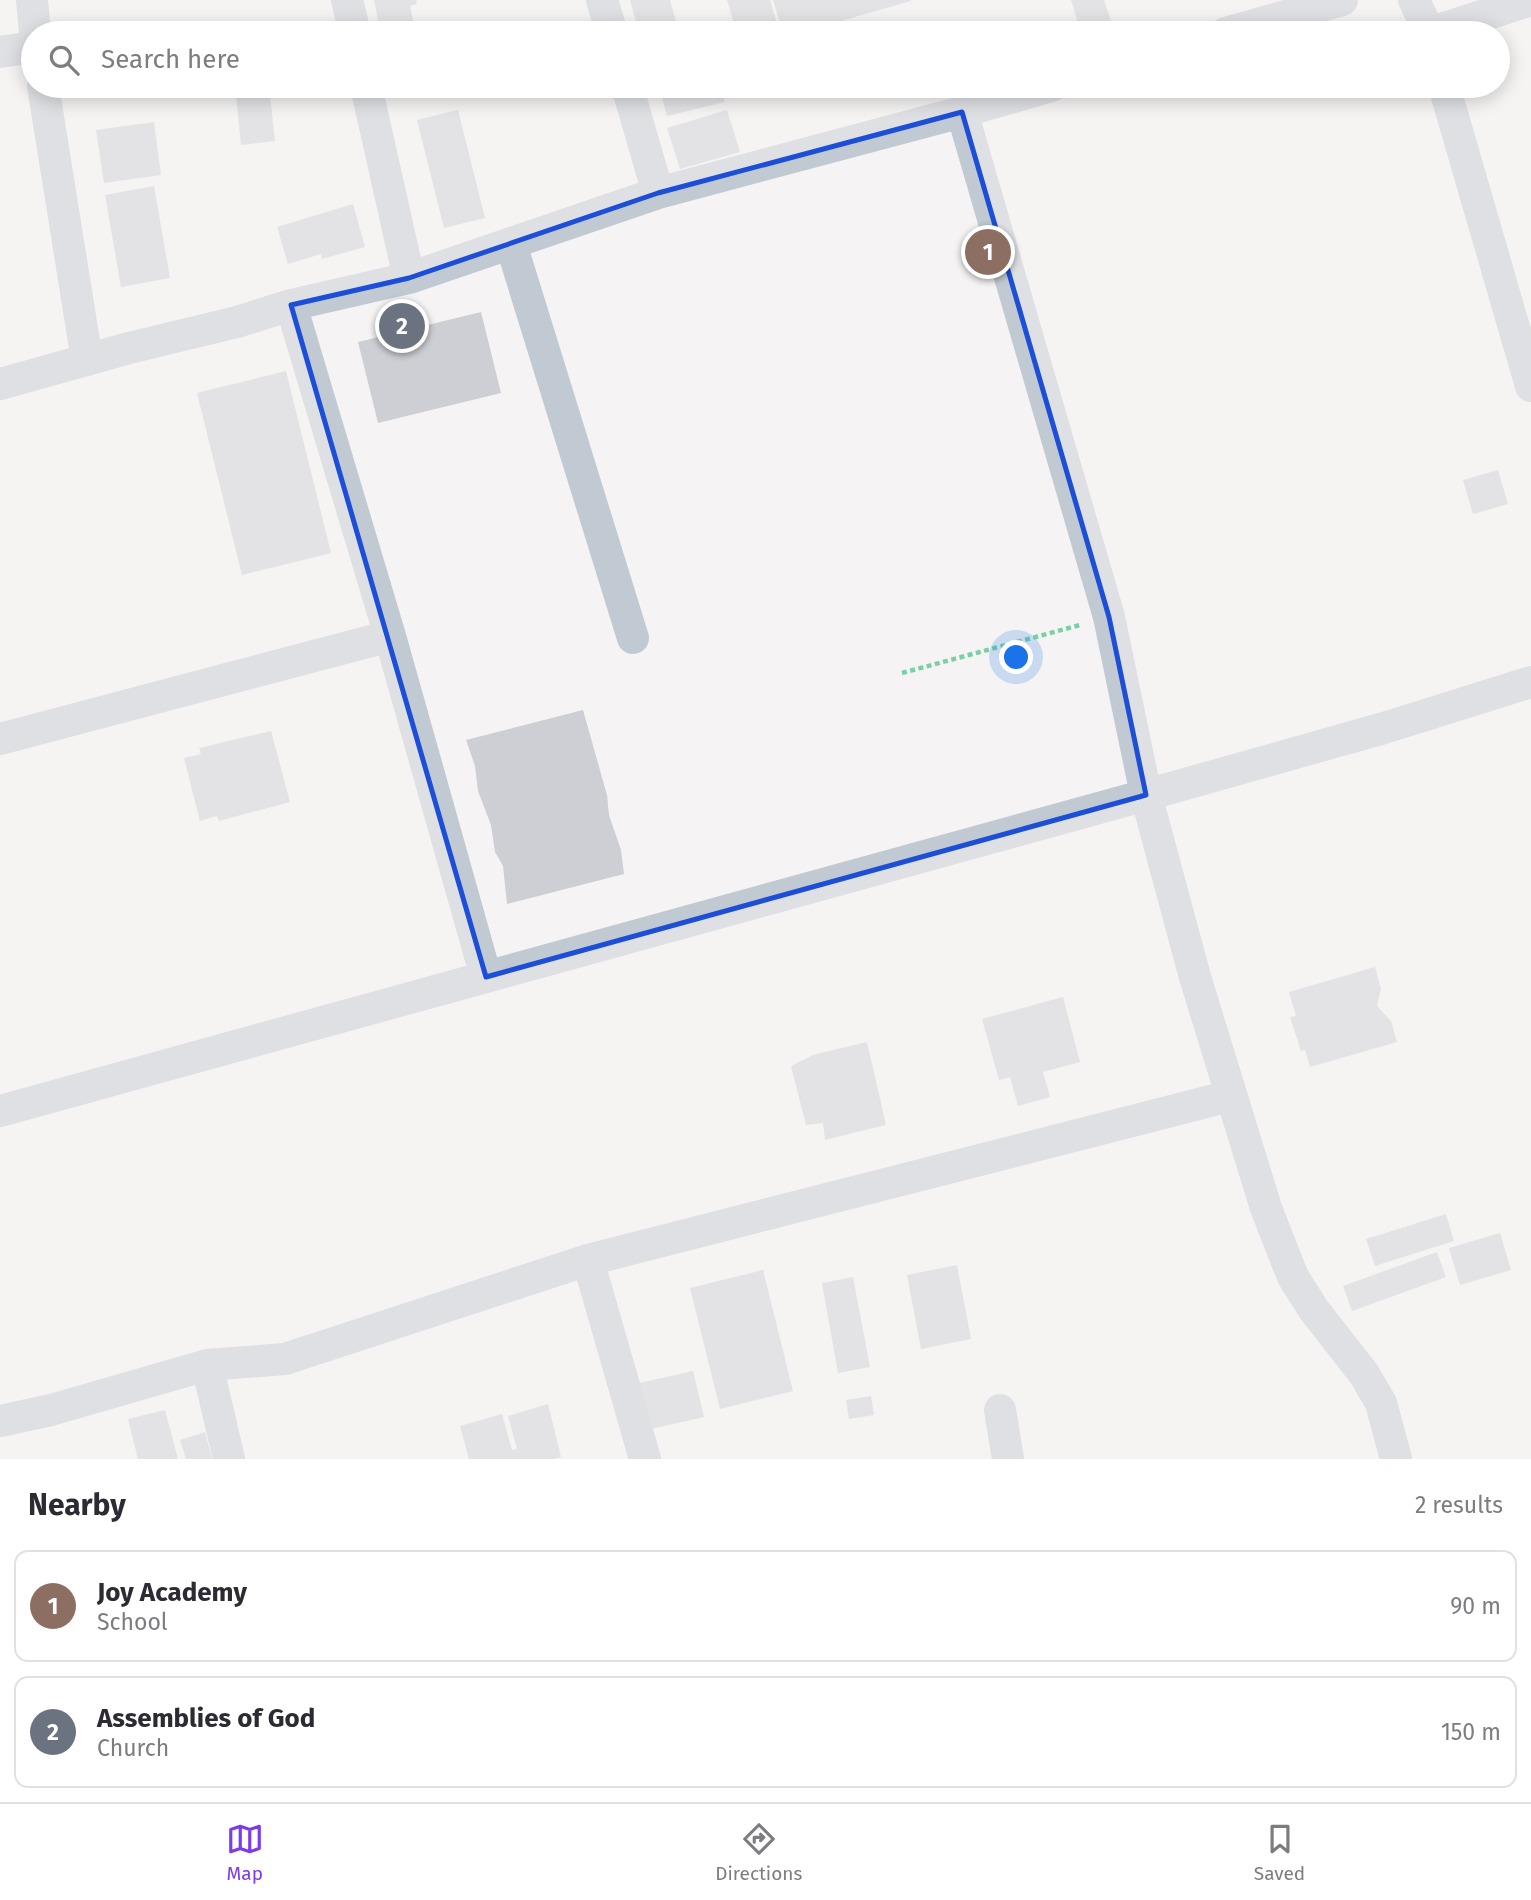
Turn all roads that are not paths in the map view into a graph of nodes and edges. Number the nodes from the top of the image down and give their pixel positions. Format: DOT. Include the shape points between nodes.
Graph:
graph roads {
  1 [pos="32,0"];
  2 [pos="347,0"];
  3 [pos="602,0"];
  4 [pos="1342,0"];
  5 [pos="1414,0"];
  6 [pos="1531,1"];
  7 [pos="34,21"];
  8 [pos="352,21"];
  9 [pos="608,21"];
  10 [pos="1268,21"];
  11 [pos="1424,21"];
  12 [pos="1467,21"];
  13 [pos="21,49"];
  14 [pos="0,52"];
  15 [pos="45,98"];
  16 [pos="369,98"];
  17 [pos="630,98"];
  18 [pos="1010,98"];
  19 [pos="1447,98"];
  20 [pos="962,112"];
  21 [pos="658,193"];
  22 [pos="511,244"];
  23 [pos="409,278"];
  24 [pos="291,305"];
  25 [pos="87,360"];
  26 [pos="0,384"];
  27 [pos="1531,386"];
  28 [pos="390,636"];
  29 [pos="633,638"];
  30 [pos="1531,682"];
  31 [pos="0,739"];
  32 [pos="1146,795"];
  33 [pos="486,977"];
  34 [pos="1230,1096"];
  35 [pos="0,1111"];
  36 [pos="588,1260"];
  37 [pos="207,1365"];
  38 [pos="1000,1410"];
  39 [pos="0,1421"];
  40 [pos="229,1459"];
  41 [pos="645,1459"];
  42 [pos="1008,1459"];
  43 [pos="1396,1459"];
  1 -- 7 [label="street"];
  2 -- 8 [label="street"];
  3 -- 9 [label="street"];
  4 -- 10 [label="street"];
  5 -- 11 [label="street"];
  6 -- 12 [label="street"];
  13 -- 14 [label="street"];
  15 -- 25 [label="street"];
  16 -- 23 [label="street"];
  17 -- 21 [label="street"];
  18 -- 20 [label="street"];
  19 -- 27 [label="street"];
  20 -- 21 [label="street"];
  20 -- 32 [label="street" via="1109,617"];
  21 -- 22 [label="street"];
  22 -- 23 [label="street"];
  22 -- 29 [label="street"];
  23 -- 24 [label="street"];
  24 -- 25 [label="street"];
  24 -- 28 [label="street"];
  25 -- 26 [label="street"];
  28 -- 31 [label="street"];
  28 -- 33 [label="street"];
  30 -- 32 [label="street"];
  32 -- 33 [label="street"];
  32 -- 34 [label="street"];
  33 -- 35 [label="street"];
  34 -- 36 [label="street"];
  34 -- 43 [label="street" via="1293,1277 1381,1403"];
  36 -- 37 [label="street" via="285,1359"];
  36 -- 41 [label="street"];
  37 -- 39 [label="street"];
  37 -- 40 [label="street"];
  38 -- 42 [label="street"];
}
